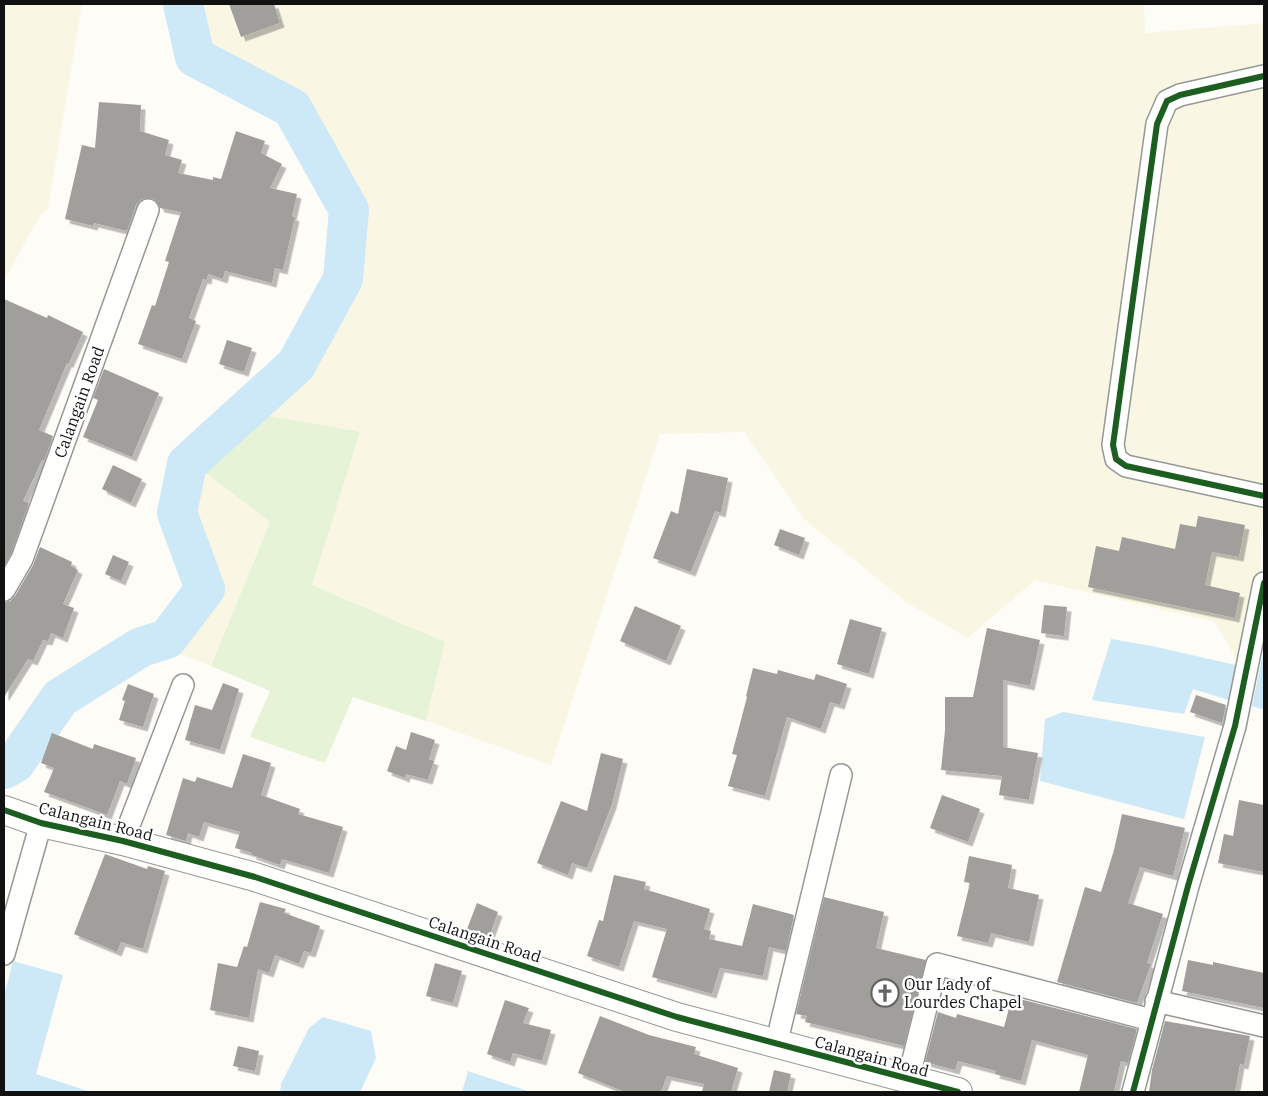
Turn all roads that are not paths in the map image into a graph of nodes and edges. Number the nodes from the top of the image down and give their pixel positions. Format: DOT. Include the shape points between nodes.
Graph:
graph roads {
  1 [pos="1264,76"];
  2 [pos="148,210"];
  3 [pos="1264,496"];
  4 [pos="1264,583"];
  5 [pos="4,590"];
  6 [pos="183,685"];
  7 [pos="841,775"];
  8 [pos="4,810"];
  9 [pos="41,823"];
  10 [pos="123,841"];
  11 [pos="4,954"];
  12 [pos="1154,1010"];
  13 [pos="1264,1026"];
  14 [pos="776,1045"];
  15 [pos="908,1080"];
  16 [pos="958,1092"];
  17 [pos="1133,1092"];
  1 -- 3 [label="street" via="1180,95 1167,102 1157,124 1113,445 1116,459 1126,466"];
  2 -- 5 [label="street, Calangain Road" via="22,559"];
  4 -- 12 [label="street" via="1235,726"];
  6 -- 10 [label="street"];
  7 -- 14 [label="street"];
  8 -- 9 [label="street, Calangain Road"];
  9 -- 10 [label="street, Calangain Road"];
  9 -- 11 [label="street"];
  10 -- 14 [label="street, Calangain Road" via="255,877 677,1017"];
  12 -- 13 [label="street"];
  12 -- 15 [label="street" via="938,964"];
  12 -- 17 [label="street"];
  14 -- 15 [label="street, Calangain Road"];
  15 -- 16 [label="street, Calangain Road"];
}
